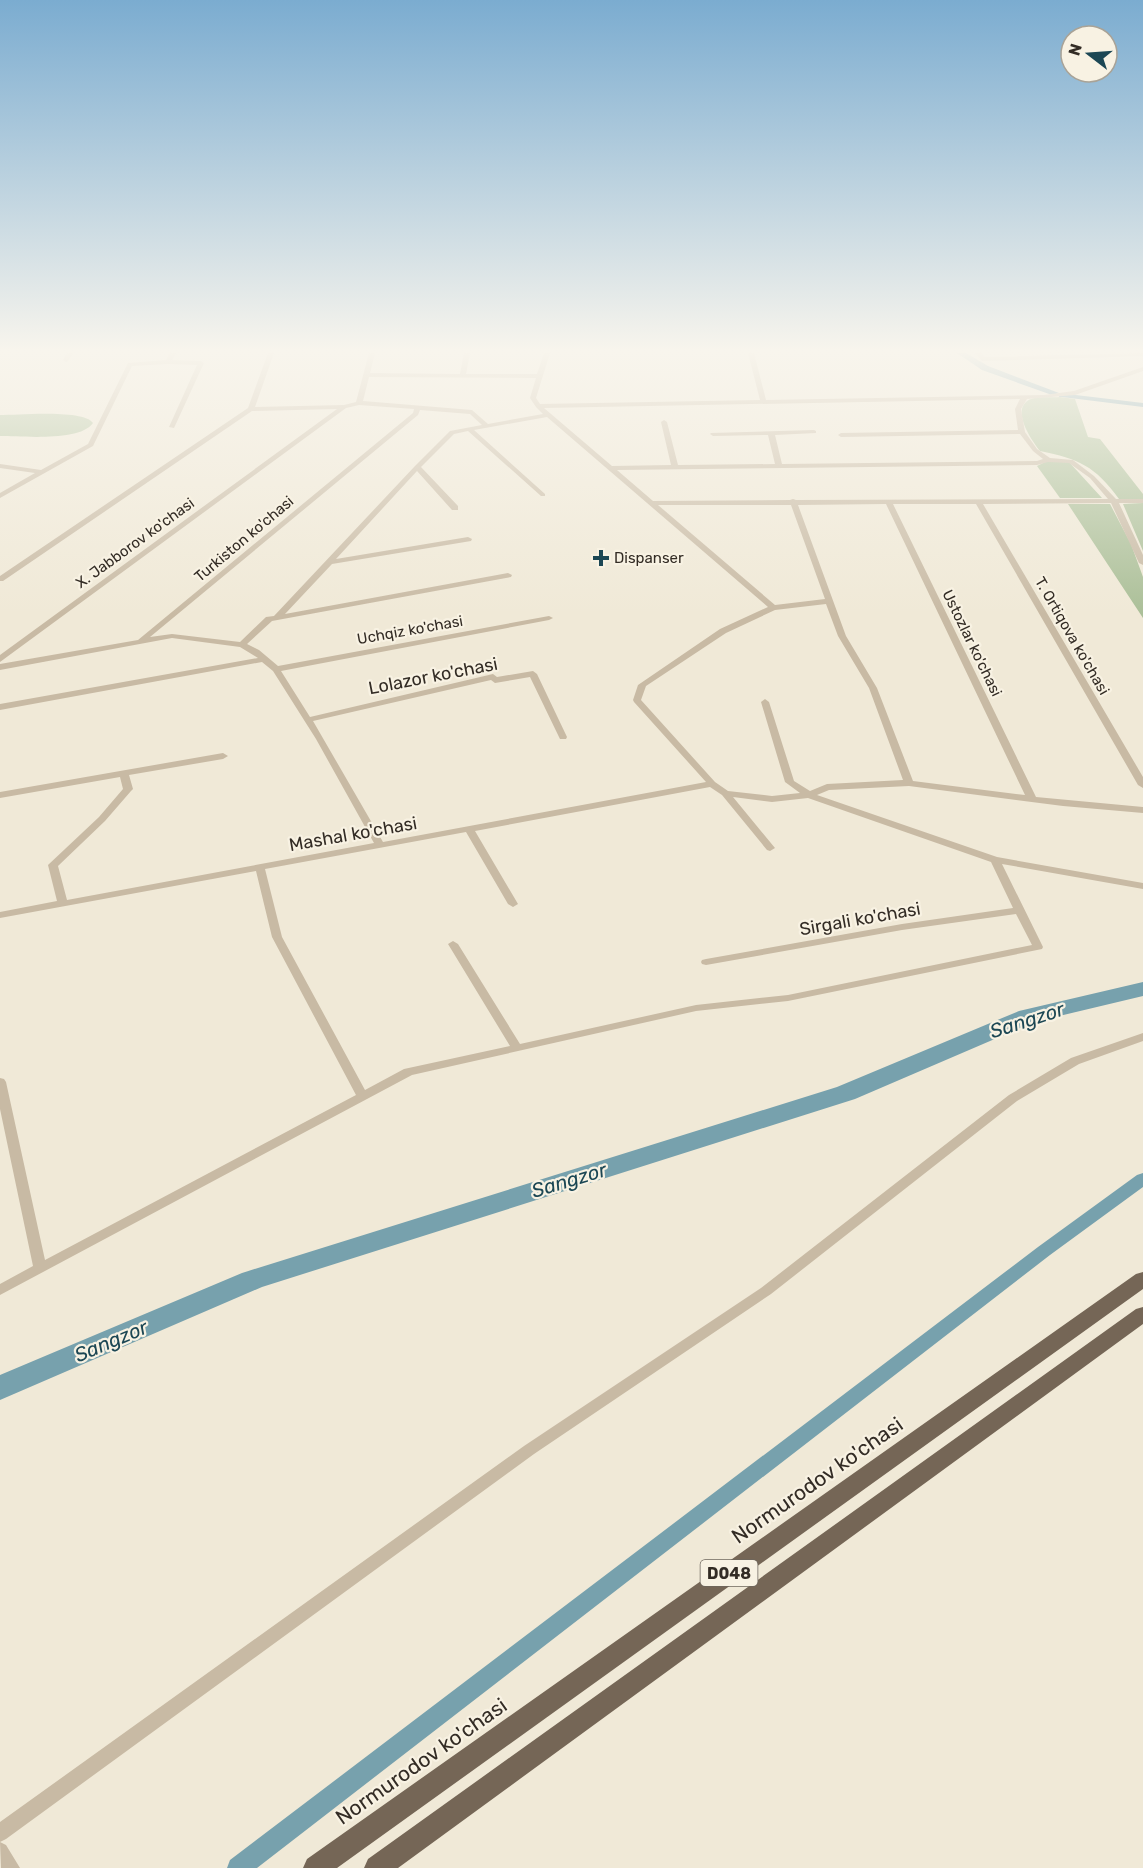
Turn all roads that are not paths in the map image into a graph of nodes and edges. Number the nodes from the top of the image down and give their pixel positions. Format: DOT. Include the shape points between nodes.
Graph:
graph roads {
  1 [pos="93,440"];
  2 [pos="205,440"];
  3 [pos="298,440"];
  4 [pos="384,440"];
  5 [pos="444,440"];
  6 [pos="482,440"];
  7 [pos="578,440"];
  8 [pos="668,440"];
  9 [pos="773,440"];
  10 [pos="1028,440"];
  11 [pos="1048,460"];
  12 [pos="0,466"];
  13 [pos="417,466"];
  14 [pos="675,466"];
  15 [pos="779,466"];
  16 [pos="611,468"];
  17 [pos="40,472"];
  18 [pos="543,495"];
  19 [pos="0,496"];
  20 [pos="793,501"];
  21 [pos="888,501"];
  22 [pos="978,501"];
  23 [pos="1114,501"];
  24 [pos="1143,501"];
  25 [pos="652,503"];
  26 [pos="455,508"];
  27 [pos="468,539"];
  28 [pos="330,561"];
  29 [pos="1143,562"];
  30 [pos="508,575"];
  31 [pos="0,579"];
  32 [pos="830,601"];
  33 [pos="773,608"];
  34 [pos="276,618"];
  35 [pos="549,618"];
  36 [pos="140,642"];
  37 [pos="242,645"];
  38 [pos="0,659"];
  39 [pos="264,659"];
  40 [pos="0,667"];
  41 [pos="276,669"];
  42 [pos="765,702"];
  43 [pos="0,707"];
  44 [pos="308,720"];
  45 [pos="562,737"];
  46 [pos="223,756"];
  47 [pos="124,775"];
  48 [pos="909,783"];
  49 [pos="712,784"];
  50 [pos="1143,785"];
  51 [pos="725,793"];
  52 [pos="0,795"];
  53 [pos="809,795"];
  54 [pos="1031,797"];
  55 [pos="1143,810"];
  56 [pos="469,829"];
  57 [pos="381,846"];
  58 [pos="770,848"];
  59 [pos="995,860"];
  60 [pos="260,868"];
  61 [pos="1143,886"];
  62 [pos="63,904"];
  63 [pos="513,904"];
  64 [pos="1020,910"];
  65 [pos="0,915"];
  66 [pos="453,944"];
  67 [pos="706,962"];
  68 [pos="1143,1037"];
  69 [pos="517,1047"];
  70 [pos="0,1082"];
  71 [pos="363,1096"];
  72 [pos="40,1267"];
  73 [pos="1143,1279"];
  74 [pos="0,1290"];
  75 [pos="1143,1314"];
  76 [pos="0,1833"];
  77 [pos="0,1851"];
  78 [pos="11,1868"];
  79 [pos="316,1868"];
  80 [pos="377,1868"];
  1 -- 17 [label="street"];
  2 -- 31 [label="street"];
  3 -- 38 [label="street, X. Jabborov ko'chasi"];
  4 -- 36 [label="street, Turkiston ko'chasi"];
  5 -- 13 [label="street"];
  6 -- 18 [label="street"];
  7 -- 16 [label="street"];
  8 -- 14 [label="street"];
  9 -- 15 [label="street"];
  10 -- 11 [label="street"];
  11 -- 15 [label="street"];
  11 -- 23 [label="street" via="1071,461"];
  12 -- 17 [label="street"];
  13 -- 26 [label="street"];
  13 -- 28 [label="street"];
  14 -- 15 [label="street"];
  14 -- 16 [label="street"];
  16 -- 25 [label="street"];
  17 -- 19 [label="street"];
  20 -- 21 [label="street"];
  20 -- 25 [label="street"];
  20 -- 32 [label="street"];
  21 -- 22 [label="street"];
  21 -- 54 [label="street, Ustozlar ko'chasi"];
  22 -- 23 [label="street"];
  22 -- 50 [label="street, T. Ortiqova ko'chasi"];
  23 -- 24 [label="street"];
  23 -- 29 [label="street"];
  25 -- 33 [label="street"];
  27 -- 28 [label="street"];
  28 -- 34 [label="street"];
  30 -- 34 [label="street"];
  32 -- 33 [label="street"];
  32 -- 48 [label="street" via="842,636 873,688"];
  33 -- 49 [label="street" via="723,631 642,685 637,700"];
  34 -- 37 [label="street" via="269,619"];
  35 -- 41 [label="street, Uchqiz ko'chasi"];
  36 -- 37 [label="street" via="171,636"];
  36 -- 40 [label="street"];
  37 -- 39 [label="street"];
  39 -- 41 [label="street"];
  39 -- 43 [label="street"];
  41 -- 44 [label="street"];
  42 -- 53 [label="street" via="790,782"];
  44 -- 45 [label="street, Lolazor ko'chasi" via="493,677 495,680 533,674"];
  44 -- 57 [label="street"];
  46 -- 47 [label="street"];
  47 -- 52 [label="street"];
  47 -- 62 [label="street" via="128,789 53,865"];
  48 -- 53 [label="street" via="827,787"];
  48 -- 54 [label="street"];
  49 -- 51 [label="street"];
  49 -- 56 [label="street, Mashal ko'chasi"];
  51 -- 53 [label="street" via="772,799"];
  51 -- 58 [label="street"];
  53 -- 59 [label="street"];
  54 -- 55 [label="street"];
  56 -- 57 [label="street, Mashal ko'chasi"];
  56 -- 63 [label="street"];
  57 -- 60 [label="street, Mashal ko'chasi"];
  59 -- 61 [label="street"];
  59 -- 64 [label="street"];
  60 -- 62 [label="street, Mashal ko'chasi"];
  60 -- 71 [label="street" via="277,937"];
  62 -- 65 [label="street, Mashal ko'chasi"];
  64 -- 67 [label="street, Sirgali ko'chasi"];
  64 -- 69 [label="street" via="1038,947 788,998 696,1008"];
  66 -- 69 [label="street"];
  68 -- 76 [label="street" via="1076,1061 1013,1098 765,1292 529,1450"];
  69 -- 71 [label="street" via="408,1072"];
  70 -- 72 [label="street"];
  71 -- 72 [label="street"];
  72 -- 74 [label="street"];
  73 -- 79 [label="main road, Normurodov ko'chasi / D048"];
  75 -- 80 [label="main road, D048"];
  77 -- 78 [label="street"];
}
